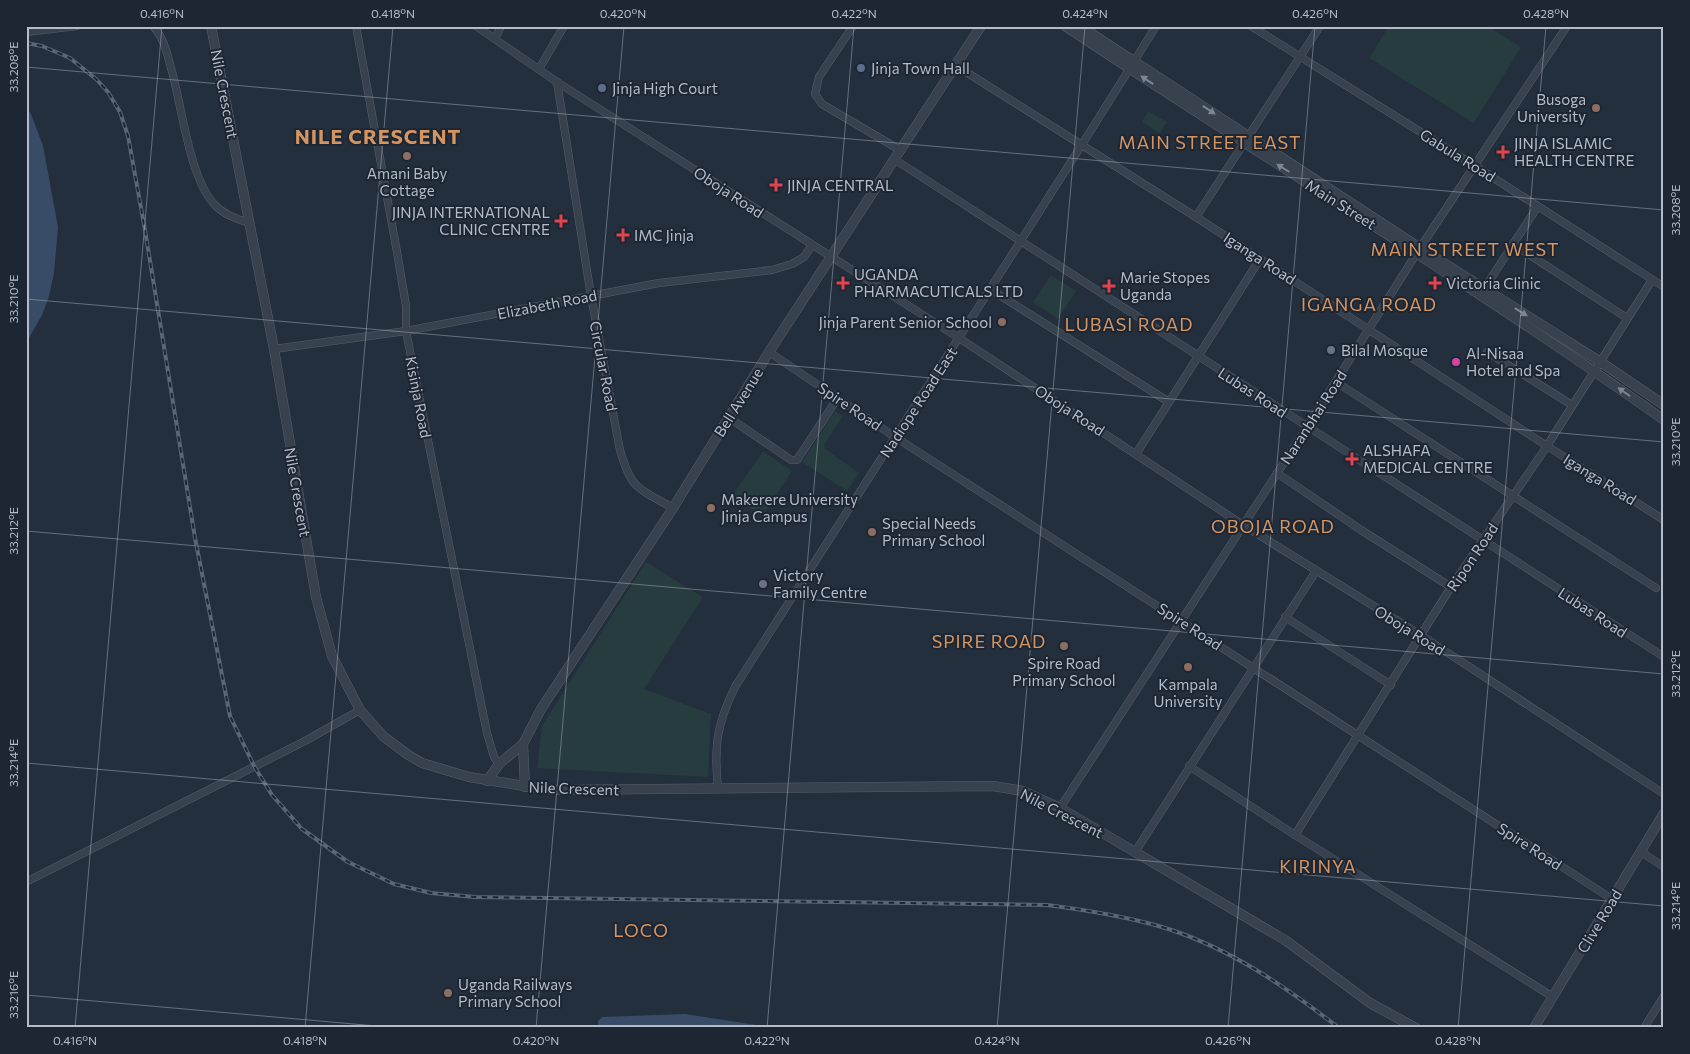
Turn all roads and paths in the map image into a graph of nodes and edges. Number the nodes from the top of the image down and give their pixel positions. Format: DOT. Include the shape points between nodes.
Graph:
graph roads {
  1 [pos="78,26"];
  2 [pos="153,26"];
  3 [pos="211,26"];
  4 [pos="356,26"];
  5 [pos="476,26"];
  6 [pos="501,26"];
  7 [pos="564,26"];
  8 [pos="853,26"];
  9 [pos="981,26"];
  10 [pos="1065,26"];
  11 [pos="1080,26"];
  12 [pos="1156,26"];
  13 [pos="1251,26"];
  14 [pos="1320,26"];
  15 [pos="1566,26"];
  16 [pos="26,32"];
  17 [pos="495,39"];
  18 [pos="1300,57"];
  19 [pos="955,65"];
  20 [pos="1132,66"];
  21 [pos="539,69"];
  22 [pos="557,82"];
  23 [pos="1246,140"];
  24 [pos="1083,146"];
  25 [pos="900,150"];
  26 [pos="894,159"];
  27 [pos="1475,166"];
  28 [pos="1538,206"];
  29 [pos="1196,217"];
  30 [pos="250,224"];
  31 [pos="1020,240"];
  32 [pos="812,244"];
  33 [pos="1513,244"];
  34 [pos="1419,250"];
  35 [pos="832,257"];
  36 [pos="1260,259"];
  37 [pos="1652,280"];
  38 [pos="1664,287"];
  39 [pos="990,289"];
  40 [pos="1484,289"];
  41 [pos="591,296"];
  42 [pos="1627,318"];
  43 [pos="1369,329"];
  44 [pos="406,331"];
  45 [pos="959,338"];
  46 [pos="274,349"];
  47 [pos="769,352"];
  48 [pos="1487,352"];
  49 [pos="1198,356"];
  50 [pos="1599,361"];
  51 [pos="1594,371"];
  52 [pos="1336,382"];
  53 [pos="837,399"];
  54 [pos="1168,402"];
  55 [pos="1572,405"];
  56 [pos="1664,405"];
  57 [pos="728,417"];
  58 [pos="1664,420"];
  59 [pos="1307,427"];
  60 [pos="895,437"];
  61 [pos="1546,446"];
  62 [pos="1136,454"];
  63 [pos="1277,473"];
  64 [pos="1514,495"];
  65 [pos="673,508"];
  66 [pos="1664,520"];
  67 [pos="1243,525"];
  68 [pos="1482,541"];
  69 [pos="1316,571"];
  70 [pos="1452,587"];
  71 [pos="1656,588"];
  72 [pos="1285,618"];
  73 [pos="1181,621"];
  74 [pos="1422,636"];
  75 [pos="1664,657"];
  76 [pos="1253,667"];
  77 [pos="1391,685"];
  78 [pos="360,710"];
  79 [pos="1358,736"];
  80 [pos="523,744"];
  81 [pos="499,764"];
  82 [pos="1189,766"];
  83 [pos="487,781"];
  84 [pos="525,787"];
  85 [pos="718,790"];
  86 [pos="1664,794"];
  87 [pos="1060,808"];
  88 [pos="1664,813"];
  89 [pos="1295,835"];
  90 [pos="1135,852"];
  91 [pos="1641,852"];
  92 [pos="1664,867"];
  93 [pos="26,882"];
  94 [pos="1612,899"];
  95 [pos="1664,996"];
  96 [pos="1553,997"];
  97 [pos="1416,1028"];
  98 [pos="1534,1028"];
  99 [pos="1644,1028"];
  1 -- 16 [label="street"];
  2 -- 30 [label="street" via="162,38 172,70 197,174 215,205"];
  3 -- 30 [label="street, Nile Crescent"];
  4 -- 44 [label="street, Kisinja Road" via="399,261"];
  5 -- 17 [label="street, Oboja Road"];
  6 -- 17 [label="street"];
  7 -- 21 [label="street"];
  8 -- 25 [label="street" via="819,77 815,94 822,104"];
  9 -- 19 [label="street, Bell Avenue"];
  10 -- 20 [label="street, Main Street"];
  11 -- 20 [label="street, Main Street"];
  12 -- 20 [label="street, Nadiope Road East"];
  13 -- 18 [label="street, Gabula Road"];
  14 -- 18 [label="street"];
  15 -- 27 [label="street, Naranbhai Road"];
  17 -- 21 [label="street, Oboja Road"];
  18 -- 23 [label="street"];
  18 -- 27 [label="street, Gabula Road"];
  19 -- 24 [label="street, Iganga Road"];
  19 -- 25 [label="street, Bell Avenue"];
  20 -- 23 [label="street, Main Street"];
  20 -- 24 [label="street, Nadiope Road East"];
  21 -- 22 [label="street, Oboja Road"];
  22 -- 32 [label="street, Oboja Road"];
  22 -- 41 [label="street, Circular Road"];
  23 -- 29 [label="street"];
  23 -- 34 [label="street, Main Street"];
  24 -- 29 [label="street, Iganga Road"];
  24 -- 31 [label="street, Nadiope Road East"];
  25 -- 26 [label="street, Bell Avenue"];
  26 -- 31 [label="street, Lubas Road"];
  26 -- 35 [label="street, Bell Avenue"];
  27 -- 28 [label="street, Gabula Road"];
  27 -- 34 [label="street, Naranbhai Road"];
  28 -- 33 [label="street"];
  28 -- 37 [label="street, Gabula Road"];
  29 -- 36 [label="street, Iganga Road"];
  30 -- 46 [label="street, Nile Crescent"];
  31 -- 39 [label="street, Nadiope Road East"];
  31 -- 49 [label="street, Lubas Road"];
  32 -- 35 [label="street, Oboja Road"];
  32 -- 41 [label="street, Elizabeth Road" via="804,257 772,270 659,283"];
  33 -- 40 [label="street"];
  33 -- 42 [label="street"];
  34 -- 40 [label="street, Main Street"];
  34 -- 43 [label="street, Naranbhai Road"];
  34 -- 51 [label="street, Main Street"];
  35 -- 45 [label="street, Oboja Road"];
  35 -- 47 [label="street, Bell Avenue"];
  36 -- 43 [label="street, Iganga Road"];
  36 -- 49 [label="street"];
  37 -- 38 [label="street, Gabula Road"];
  37 -- 42 [label="street, Ripon Road"];
  39 -- 45 [label="street, Nadiope Road East"];
  39 -- 54 [label="street"];
  40 -- 50 [label="street, Main Street, one-way"];
  41 -- 44 [label="street, Elizabeth Road"];
  41 -- 65 [label="street, Circular Road" via="620,450 627,469 640,488"];
  42 -- 50 [label="street, Ripon Road"];
  43 -- 52 [label="street, Naranbhai Road"];
  43 -- 61 [label="street, Iganga Road"];
  44 -- 46 [label="street, Elizabeth Road"];
  44 -- 81 [label="street, Kisinja Road" via="487,733"];
  45 -- 60 [label="street, Nadiope Road East"];
  45 -- 62 [label="street, Oboja Road"];
  46 -- 78 [label="street, Nile Crescent" via="316,597 332,656"];
  47 -- 53 [label="street, Spire Road"];
  47 -- 57 [label="street, Bell Avenue"];
  48 -- 55 [label="street"];
  49 -- 54 [label="street"];
  49 -- 59 [label="street, Lubas Road"];
  50 -- 51 [label="street, Ripon Road"];
  50 -- 56 [label="street, Main Street"];
  51 -- 55 [label="street, Ripon Road"];
  58 -- 51 [label="street, Main Street, one-way"];
  52 -- 59 [label="street, Naranbhai Road"];
  52 -- 64 [label="street"];
  53 -- 57 [label="street" via="794,461"];
  53 -- 60 [label="street, Spire Road"];
  54 -- 62 [label="street"];
  55 -- 61 [label="street, Ripon Road"];
  57 -- 65 [label="street, Bell Avenue"];
  59 -- 63 [label="street, Naranbhai Road"];
  59 -- 68 [label="street, Lubas Road"];
  60 -- 73 [label="street, Spire Road"];
  60 -- 85 [label="street, Nadiope Road East" via="728,700 716,747"];
  61 -- 64 [label="street, Ripon Road"];
  61 -- 66 [label="street, Iganga Road"];
  62 -- 67 [label="street, Oboja Road"];
  63 -- 67 [label="street, Naranbhai Road"];
  63 -- 70 [label="street"];
  64 -- 68 [label="street, Ripon Road"];
  64 -- 71 [label="street"];
  65 -- 80 [label="street, Bell Avenue" via="541,708"];
  67 -- 69 [label="street, Oboja Road"];
  67 -- 73 [label="street, Naranbhai Road"];
  68 -- 70 [label="street, Ripon Road"];
  68 -- 75 [label="street, Lubas Road"];
  69 -- 72 [label="street"];
  69 -- 74 [label="street, Oboja Road"];
  70 -- 74 [label="street, Ripon Road"];
  72 -- 76 [label="street"];
  72 -- 77 [label="street"];
  73 -- 76 [label="street, Spire Road"];
  73 -- 87 [label="street, Naranbhai Road"];
  74 -- 77 [label="street, Ripon Road"];
  74 -- 86 [label="street, Oboja Road"];
  76 -- 79 [label="street, Spire Road"];
  76 -- 82 [label="street"];
  77 -- 79 [label="street, Ripon Road"];
  78 -- 83 [label="street, Nile Crescent" via="383,736 422,763"];
  78 -- 93 [label="street"];
  79 -- 89 [label="street, Ripon Road"];
  79 -- 94 [label="street, Spire Road"];
  80 -- 81 [label="street"];
  80 -- 84 [label="street, Bell Avenue"];
  81 -- 83 [label="street"];
  82 -- 89 [label="street"];
  82 -- 90 [label="street"];
  83 -- 84 [label="street, Nile Crescent"];
  84 -- 85 [label="street, Nile Crescent" via="549,790"];
  85 -- 87 [label="street, Nile Crescent" via="992,786 1023,791"];
  87 -- 90 [label="street, Nile Crescent"];
  88 -- 91 [label="street, Clive Road"];
  89 -- 96 [label="street"];
  90 -- 97 [label="street, Nile Crescent" via="1285,940 1370,1003"];
  91 -- 92 [label="street"];
  91 -- 94 [label="street, Clive Road"];
  94 -- 96 [label="street, Clive Road"];
  95 -- 99 [label="street"];
  96 -- 98 [label="street, Clive Road"];
}
